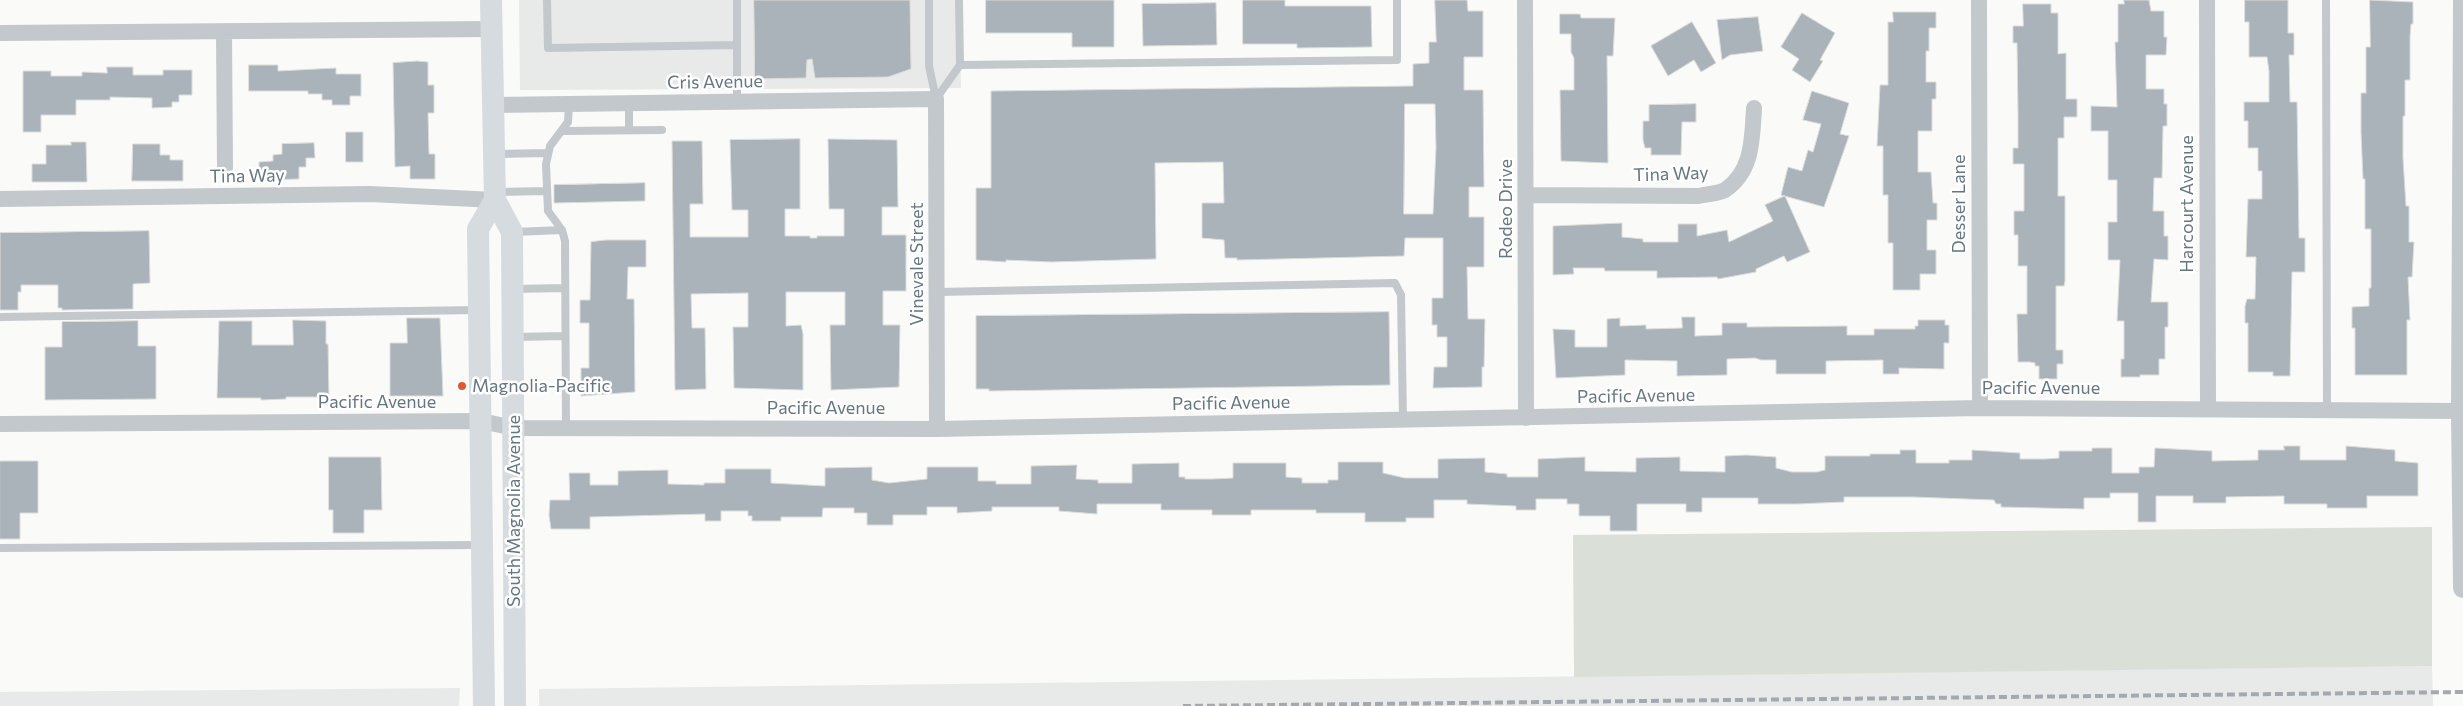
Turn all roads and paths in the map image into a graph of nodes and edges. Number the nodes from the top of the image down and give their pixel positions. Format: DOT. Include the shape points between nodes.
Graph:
graph roads {
  1 [pos="491,0"];
  2 [pos="496,0"];
  3 [pos="548,0"];
  4 [pos="736,0"];
  5 [pos="929,0"];
  6 [pos="959,0"];
  7 [pos="1396,0"];
  8 [pos="1525,0"];
  9 [pos="1979,0"];
  10 [pos="2207,0"];
  11 [pos="2326,0"];
  12 [pos="2463,0"];
  13 [pos="492,29"];
  14 [pos="0,33"];
  15 [pos="224,33"];
  16 [pos="737,45"];
  17 [pos="960,65"];
  18 [pos="936,99"];
  19 [pos="737,102"];
  20 [pos="629,103"];
  21 [pos="569,104"];
  22 [pos="494,105"];
  23 [pos="1754,108"];
  24 [pos="629,130"];
  25 [pos="662,130"];
  26 [pos="563,131"];
  27 [pos="548,153"];
  28 [pos="495,154"];
  29 [pos="226,168"];
  30 [pos="546,191"];
  31 [pos="1526,195"];
  32 [pos="495,196"];
  33 [pos="0,199"];
  34 [pos="562,230"];
  35 [pos="512,232"];
  36 [pos="565,288"];
  37 [pos="512,290"];
  38 [pos="937,292"];
  39 [pos="479,310"];
  40 [pos="0,317"];
  41 [pos="565,336"];
  42 [pos="513,337"];
  43 [pos="1980,408"];
  44 [pos="2208,408"];
  45 [pos="2327,410"];
  46 [pos="2462,411"];
  47 [pos="1526,418"];
  48 [pos="1403,420"];
  49 [pos="481,421"];
  50 [pos="0,424"];
  51 [pos="514,428"];
  52 [pos="566,428"];
  53 [pos="937,429"];
  54 [pos="481,545"];
  55 [pos="0,548"];
  56 [pos="2463,569"];
  57 [pos="2463,588"];
  58 [pos="484,706"];
  59 [pos="516,706"];
  1 -- 2 [label="lane"];
  1 -- 13 [label="main road, South Magnolia Avenue"];
  3 -- 16 [label="lane" via="548,48"];
  4 -- 16 [label="lane"];
  5 -- 18 [label="lane" via="930,66"];
  6 -- 17 [label="lane"];
  7 -- 17 [label="lane" via="1397,60"];
  8 -- 31 [label="street, Rodeo Drive"];
  9 -- 43 [label="street, Desser Lane"];
  10 -- 44 [label="street, Harcourt Avenue"];
  11 -- 45 [label="lane"];
  12 -- 46 [label="street"];
  13 -- 15 [label="street"];
  13 -- 22 [label="main road, South Magnolia Avenue"];
  14 -- 15 [label="street"];
  15 -- 29 [label="street"];
  16 -- 19 [label="lane"];
  17 -- 18 [label="lane"];
  18 -- 19 [label="street, Cris Avenue"];
  18 -- 38 [label="street, Vinevale Street"];
  19 -- 20 [label="street, Cris Avenue"];
  20 -- 21 [label="street, Cris Avenue"];
  20 -- 24 [label="lane"];
  21 -- 22 [label="street, Cris Avenue"];
  21 -- 26 [label="lane" via="568,122"];
  22 -- 28 [label="main road, South Magnolia Avenue"];
  23 -- 31 [label="street, Tina Way" via="1752,146 1745,170 1724,191 1698,196"];
  24 -- 25 [label="lane"];
  24 -- 26 [label="lane"];
  26 -- 27 [label="lane"];
  27 -- 28 [label="lane"];
  27 -- 30 [label="lane"];
  28 -- 32 [label="main road, South Magnolia Avenue"];
  30 -- 32 [label="lane"];
  30 -- 34 [label="lane" via="548,211"];
  31 -- 47 [label="street, Rodeo Drive"];
  32 -- 33 [label="street, Tina Way" via="370,194"];
  32 -- 35 [label="main road, South Magnolia Avenue"];
  32 -- 39 [label="main road, South Magnolia Avenue" via="478,229"];
  34 -- 35 [label="lane"];
  34 -- 36 [label="lane"];
  35 -- 37 [label="main road, South Magnolia Avenue"];
  36 -- 37 [label="lane"];
  36 -- 41 [label="lane"];
  37 -- 42 [label="main road, South Magnolia Avenue"];
  38 -- 48 [label="lane" via="1395,283 1401,295"];
  38 -- 53 [label="street, Vinevale Street"];
  39 -- 40 [label="lane"];
  39 -- 49 [label="main road, South Magnolia Avenue"];
  41 -- 42 [label="lane"];
  41 -- 52 [label="lane"];
  42 -- 51 [label="main road, South Magnolia Avenue"];
  43 -- 44 [label="street, Pacific Avenue"];
  43 -- 47 [label="street, Pacific Avenue"];
  44 -- 45 [label="street, Pacific Avenue"];
  45 -- 46 [label="street, Pacific Avenue"];
  46 -- 56 [label="street"];
  47 -- 48 [label="street, Pacific Avenue"];
  48 -- 53 [label="street, Pacific Avenue"];
  49 -- 50 [label="street, Pacific Avenue"];
  49 -- 51 [label="street, Pacific Avenue"];
  49 -- 54 [label="main road, South Magnolia Avenue"];
  51 -- 52 [label="street, Pacific Avenue"];
  51 -- 59 [label="main road, South Magnolia Avenue"];
  52 -- 53 [label="street, Pacific Avenue"];
  54 -- 55 [label="lane"];
  54 -- 58 [label="main road, South Magnolia Avenue"];
  56 -- 57 [label="street"];
}
